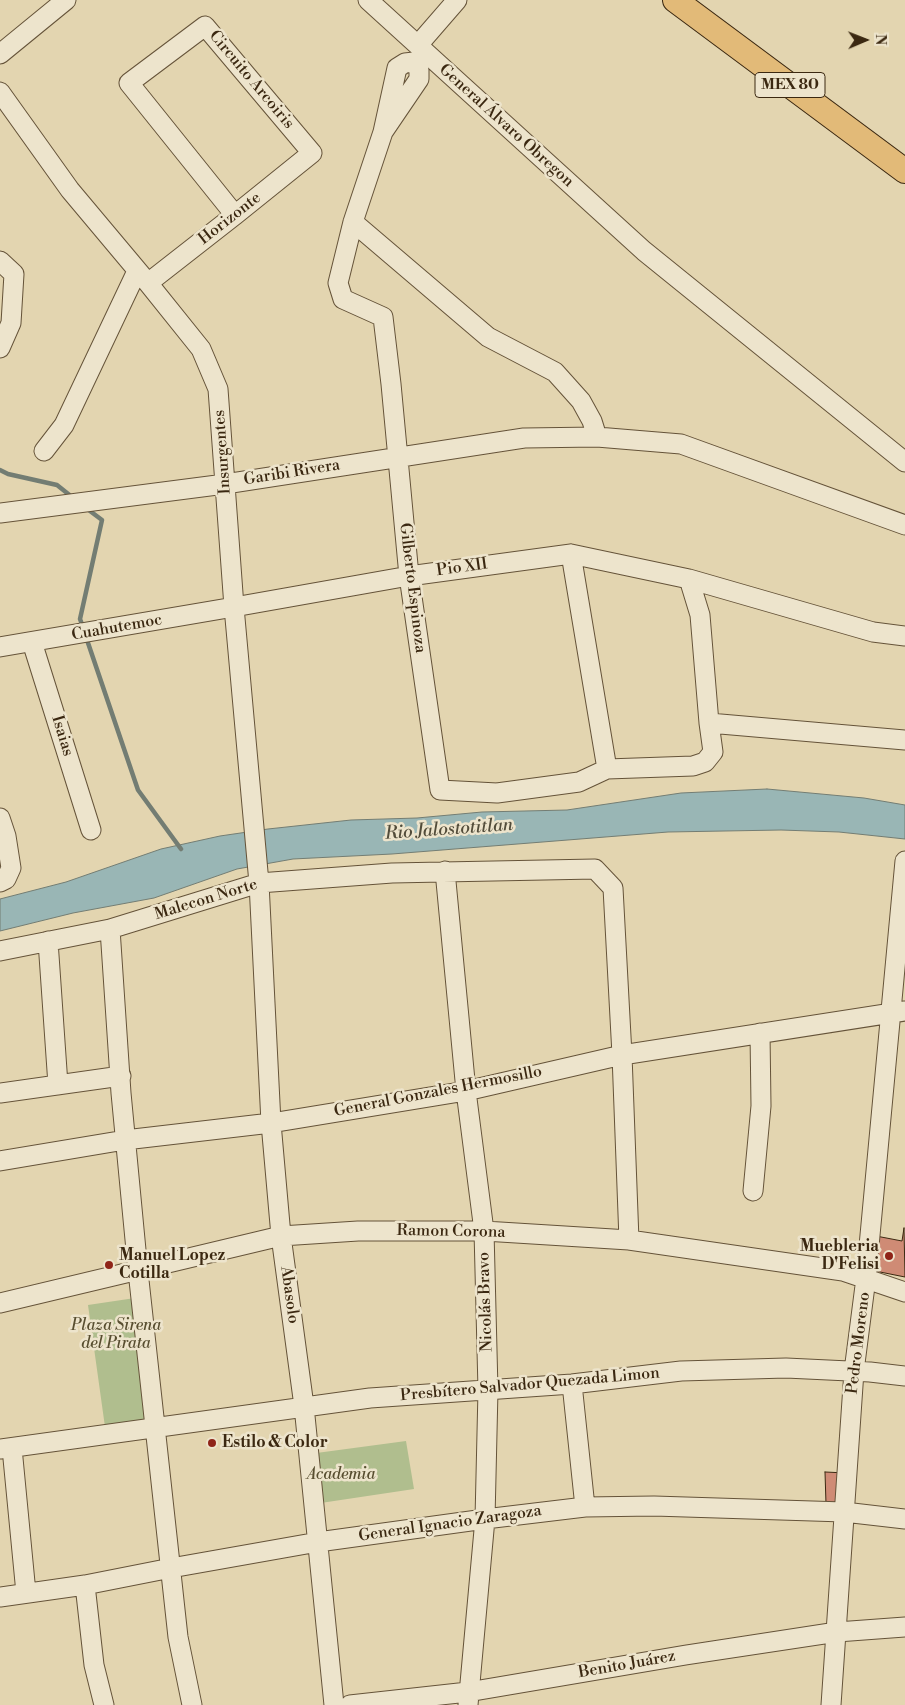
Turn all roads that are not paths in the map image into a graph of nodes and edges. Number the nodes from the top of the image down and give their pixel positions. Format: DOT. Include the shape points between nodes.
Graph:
graph roads {
  1 [pos="66,0"];
  2 [pos="368,0"];
  3 [pos="457,0"];
  4 [pos="675,0"];
  5 [pos="418,45"];
  6 [pos="0,54"];
  7 [pos="0,92"];
  8 [pos="383,132"];
  9 [pos="312,154"];
  10 [pos="905,171"];
  11 [pos="235,216"];
  12 [pos="353,222"];
  13 [pos="0,261"];
  14 [pos="143,277"];
  15 [pos="0,348"];
  16 [pos="597,437"];
  17 [pos="44,452"];
  18 [pos="398,457"];
  19 [pos="905,462"];
  20 [pos="225,484"];
  21 [pos="0,513"];
  22 [pos="905,525"];
  23 [pos="571,554"];
  24 [pos="409,576"];
  25 [pos="689,579"];
  26 [pos="234,607"];
  27 [pos="905,636"];
  28 [pos="32,642"];
  29 [pos="0,647"];
  30 [pos="709,723"];
  31 [pos="905,740"];
  32 [pos="607,769"];
  33 [pos="0,818"];
  34 [pos="91,830"];
  35 [pos="905,861"];
  36 [pos="445,871"];
  37 [pos="258,877"];
  38 [pos="0,882"];
  39 [pos="110,929"];
  40 [pos="48,941"];
  41 [pos="0,951"];
  42 [pos="898,1012"];
  43 [pos="760,1033"];
  44 [pos="622,1055"];
  45 [pos="121,1076"];
  46 [pos="58,1085"];
  47 [pos="466,1091"];
  48 [pos="0,1093"];
  49 [pos="271,1123"];
  50 [pos="125,1140"];
  51 [pos="0,1161"];
  52 [pos="753,1191"];
  53 [pos="484,1231"];
  54 [pos="281,1236"];
  55 [pos="629,1240"];
  56 [pos="138,1271"];
  57 [pos="866,1278"];
  58 [pos="905,1292"];
  59 [pos="0,1304"];
  60 [pos="854,1371"];
  61 [pos="905,1376"];
  62 [pos="572,1384"];
  63 [pos="488,1390"];
  64 [pos="304,1406"];
  65 [pos="156,1428"];
  66 [pos="6,1448"];
  67 [pos="585,1507"];
  68 [pos="844,1512"];
  69 [pos="484,1519"];
  70 [pos="905,1519"];
  71 [pos="318,1542"];
  72 [pos="171,1568"];
  73 [pos="85,1585"];
  74 [pos="26,1593"];
  75 [pos="0,1597"];
  76 [pos="905,1627"];
  77 [pos="837,1632"];
  78 [pos="468,1698"];
  79 [pos="104,1705"];
  80 [pos="192,1705"];
  81 [pos="334,1705"];
  82 [pos="350,1705"];
  83 [pos="831,1705"];
  1 -- 6 [label="street"];
  2 -- 5 [label="street, General Álvaro Obregon"];
  3 -- 5 [label="street"];
  4 -- 10 [label="main road, MEX 80"];
  5 -- 19 [label="street, General Álvaro Obregon" via="644,251"];
  7 -- 14 [label="street, Insurgentes" via="70,190"];
  8 -- 12 [label="street"];
  9 -- 11 [label="street, Horizonte"];
  9 -- 11 [label="street, Circuito Arcoiris" via="205,26 129,83"];
  11 -- 14 [label="street, Horizonte"];
  12 -- 16 [label="street" via="488,337 555,372 581,401"];
  12 -- 18 [label="street, Gilberto Espinoza" via="338,283 343,299 383,317"];
  13 -- 15 [label="street" via="14,274 10,323"];
  14 -- 17 [label="street" via="64,425"];
  14 -- 20 [label="street, Insurgentes" via="201,349 218,389"];
  16 -- 18 [label="street, Garibi Rivera" via="524,438"];
  16 -- 22 [label="street, Garibi Rivera" via="681,444"];
  18 -- 20 [label="street, Garibi Rivera"];
  18 -- 24 [label="street, Gilberto Espinoza"];
  20 -- 21 [label="street, Garibi Rivera"];
  20 -- 26 [label="street, Insurgentes"];
  23 -- 24 [label="street, Pio XII"];
  23 -- 25 [label="street, Pio XII"];
  23 -- 32 [label="street"];
  24 -- 26 [label="street, Pio XII"];
  24 -- 32 [label="street, Gilberto Espinoza" via="440,790 497,793 579,782"];
  25 -- 27 [label="street, Pio XII" via="874,632"];
  25 -- 30 [label="street" via="700,615"];
  26 -- 28 [label="street, Cuahutemoc"];
  26 -- 37 [label="street, Insurgentes"];
  28 -- 29 [label="street, Cuahutemoc"];
  28 -- 34 [label="street, Isaias"];
  30 -- 31 [label="street"];
  30 -- 32 [label="street" via="713,752 706,762 693,766"];
  33 -- 38 [label="street" via="11,868 6,880"];
  35 -- 42 [label="street, Pedro Moreno"];
  36 -- 37 [label="street, Malecon Norte"];
  36 -- 44 [label="street, Malecon Norte" via="595,869 612,888"];
  36 -- 47 [label="street, Nicolás Bravo"];
  37 -- 39 [label="street, Malecon Norte"];
  37 -- 49 [label="street, Abasolo"];
  39 -- 40 [label="street, Malecon Norte"];
  39 -- 45 [label="street"];
  40 -- 41 [label="street, Malecon Norte"];
  40 -- 46 [label="street"];
  42 -- 43 [label="street, General Gonzales Hermosillo"];
  42 -- 57 [label="street, Pedro Moreno"];
  43 -- 44 [label="street, General Gonzales Hermosillo"];
  43 -- 52 [label="street" via="761,1106"];
  44 -- 47 [label="street, General Gonzales Hermosillo"];
  44 -- 55 [label="street, Malecon Norte"];
  45 -- 46 [label="street"];
  45 -- 50 [label="street"];
  46 -- 48 [label="street"];
  47 -- 49 [label="street, General Gonzales Hermosillo"];
  47 -- 53 [label="street, Nicolás Bravo"];
  49 -- 50 [label="street, General Gonzales Hermosillo"];
  49 -- 54 [label="street, Abasolo"];
  50 -- 51 [label="street, General Gonzales Hermosillo"];
  50 -- 56 [label="street"];
  53 -- 54 [label="street, Ramon Corona" via="358,1231"];
  53 -- 55 [label="street, Ramon Corona"];
  53 -- 63 [label="street, Nicolás Bravo"];
  54 -- 56 [label="street, Ramon Corona"];
  54 -- 64 [label="street, Abasolo"];
  55 -- 57 [label="street, Ramon Corona" via="843,1271"];
  56 -- 59 [label="street, Ramon Corona"];
  56 -- 65 [label="street"];
  57 -- 58 [label="street, Ramon Corona"];
  57 -- 60 [label="street, Pedro Moreno"];
  60 -- 61 [label="street, Presbítero Salvador Quezada Limon"];
  60 -- 62 [label="street, Presbítero Salvador Quezada Limon" via="786,1368 681,1372"];
  60 -- 68 [label="street, Pedro Moreno"];
  62 -- 63 [label="street, Presbítero Salvador Quezada Limon"];
  62 -- 67 [label="street"];
  63 -- 64 [label="street, Presbítero Salvador Quezada Limon"];
  63 -- 69 [label="street, Nicolás Bravo"];
  64 -- 65 [label="street, Presbítero Salvador Quezada Limon"];
  64 -- 71 [label="street, Abasolo"];
  65 -- 66 [label="street, Presbítero Salvador Quezada Limon"];
  65 -- 72 [label="street"];
  66 -- 74 [label="street"];
  67 -- 68 [label="street, General Ignacio Zaragoza"];
  67 -- 69 [label="street, General Ignacio Zaragoza"];
  68 -- 70 [label="street, General Ignacio Zaragoza"];
  68 -- 77 [label="street, Pedro Moreno"];
  69 -- 71 [label="street, General Ignacio Zaragoza"];
  69 -- 78 [label="street, Nicolás Bravo"];
  71 -- 72 [label="street, General Ignacio Zaragoza"];
  71 -- 81 [label="street, Abasolo"];
  72 -- 73 [label="street, General Ignacio Zaragoza"];
  72 -- 80 [label="street" via="178,1637"];
  73 -- 74 [label="street, General Ignacio Zaragoza"];
  73 -- 79 [label="street" via="94,1665"];
  74 -- 75 [label="street, General Ignacio Zaragoza"];
  76 -- 77 [label="street, Benito Juárez"];
  77 -- 78 [label="street, Benito Juárez" via="686,1655"];
  77 -- 83 [label="street, Pedro Moreno"];
  78 -- 82 [label="street, Benito Juárez"];
}
